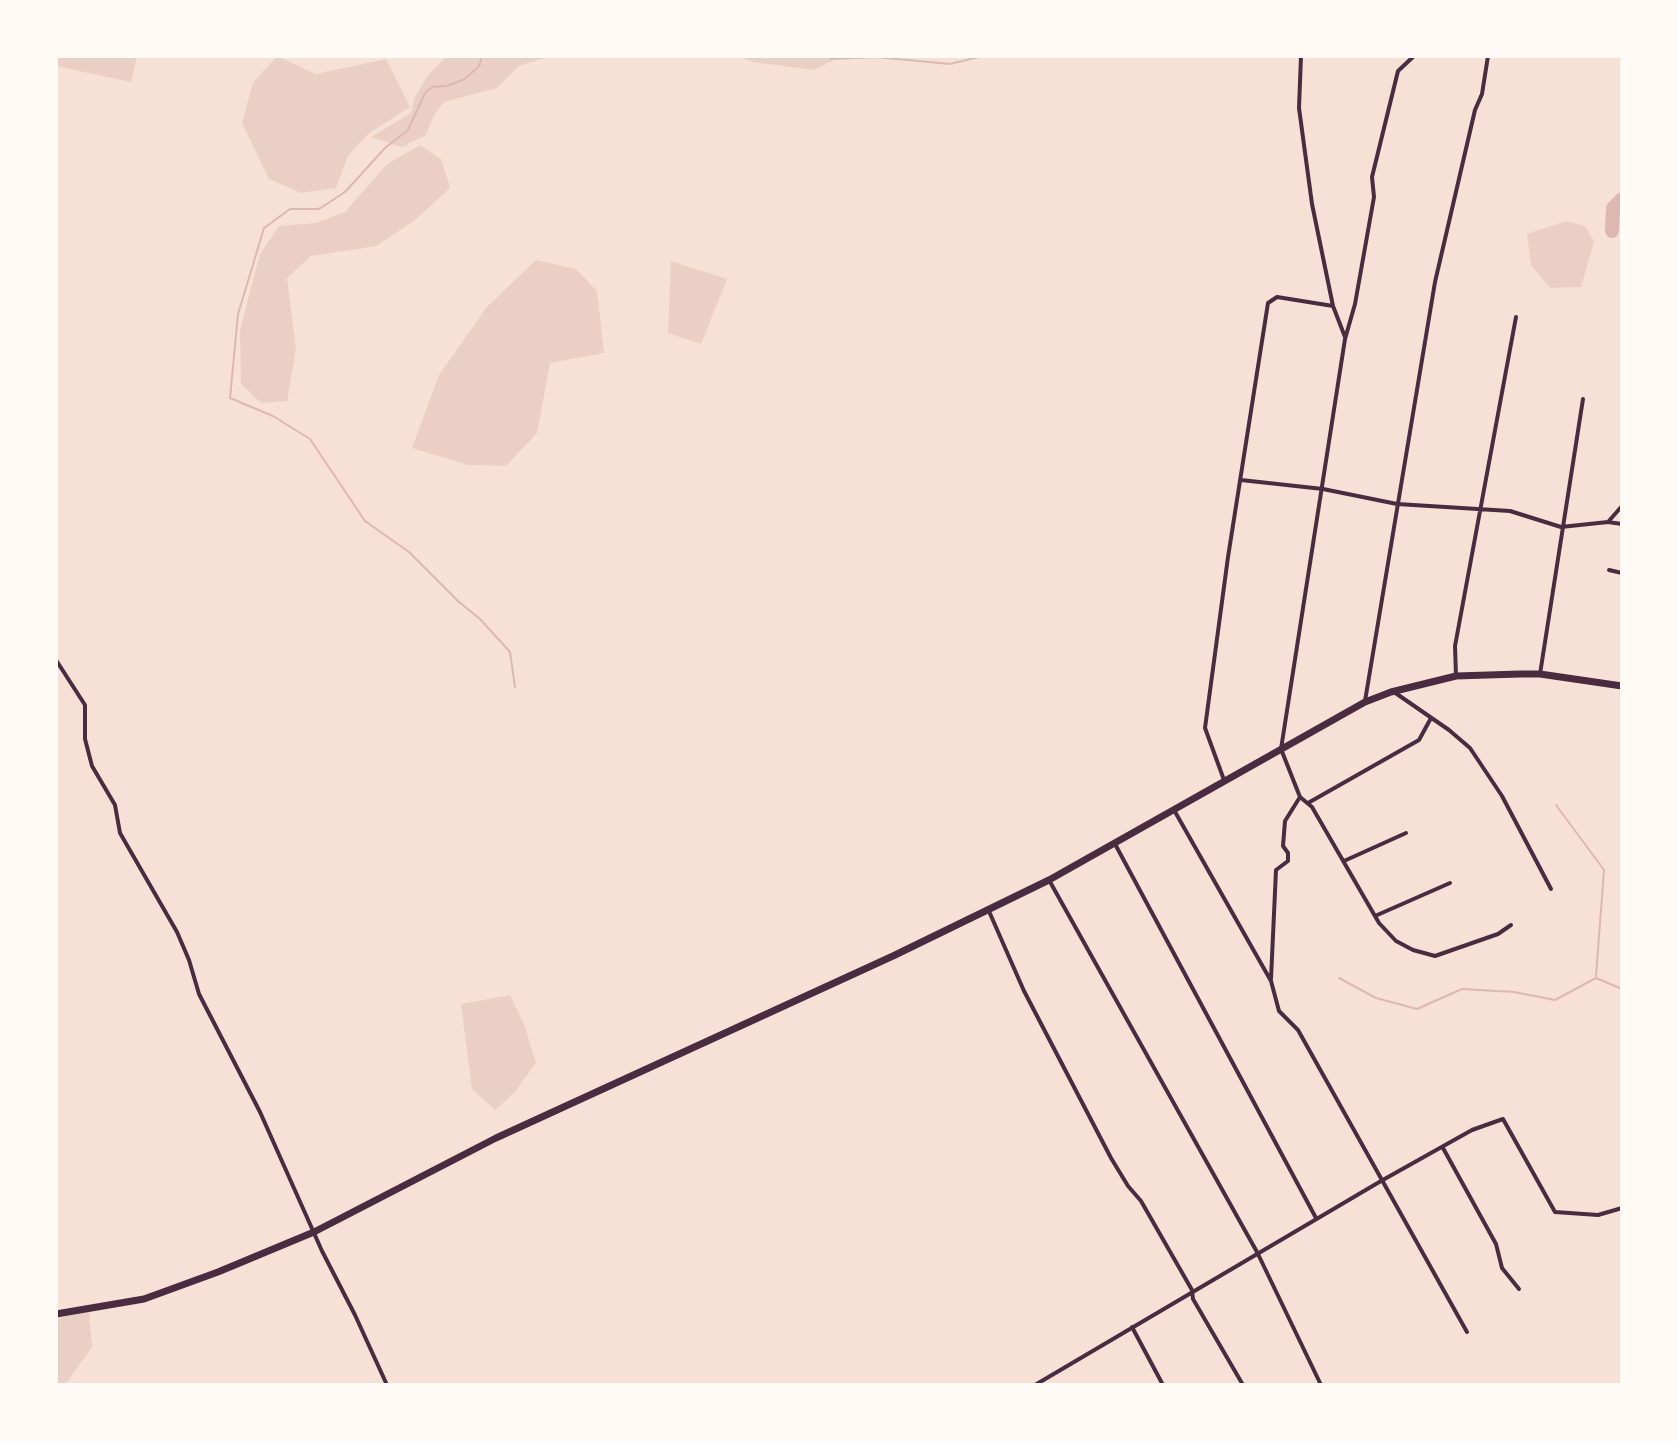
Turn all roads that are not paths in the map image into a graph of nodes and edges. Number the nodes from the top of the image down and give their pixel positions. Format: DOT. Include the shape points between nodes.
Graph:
graph roads {
  1 [pos="1301,56"];
  2 [pos="1414,56"];
  3 [pos="1488,56"];
  4 [pos="1333,306"];
  5 [pos="1516,317"];
  6 [pos="1345,339"];
  7 [pos="1583,399"];
  8 [pos="1241,480"];
  9 [pos="1323,489"];
  10 [pos="1397,504"];
  11 [pos="1622,506"];
  12 [pos="1482,508"];
  13 [pos="1608,522"];
  14 [pos="1622,524"];
  15 [pos="1561,527"];
  16 [pos="1609,570"];
  17 [pos="1622,573"];
  18 [pos="56,660"];
  19 [pos="1540,674"];
  20 [pos="1456,676"];
  21 [pos="1622,686"];
  22 [pos="1391,692"];
  23 [pos="1365,702"];
  24 [pos="1431,718"];
  25 [pos="1281,749"];
  26 [pos="1225,782"];
  27 [pos="1300,797"];
  28 [pos="1308,803"];
  29 [pos="1174,810"];
  30 [pos="1406,833"];
  31 [pos="1115,844"];
  32 [pos="1344,861"];
  33 [pos="1049,880"];
  34 [pos="1450,883"];
  35 [pos="1551,889"];
  36 [pos="987,909"];
  37 [pos="1375,916"];
  38 [pos="1511,925"];
  39 [pos="1271,981"];
  40 [pos="1443,1148"];
  41 [pos="1381,1181"];
  42 [pos="1622,1208"];
  43 [pos="1316,1218"];
  44 [pos="314,1232"];
  45 [pos="1257,1252"];
  46 [pos="1519,1289"];
  47 [pos="1192,1290"];
  48 [pos="56,1314"];
  49 [pos="1132,1327"];
  50 [pos="1467,1332"];
  51 [pos="387,1385"];
  52 [pos="1035,1385"];
  53 [pos="1163,1385"];
  54 [pos="1243,1385"];
  55 [pos="1321,1385"];
  1 -- 4 [label="street" via="1299,108"];
  2 -- 6 [label="street" via="1398,71 1372,177 1374,197"];
  3 -- 10 [label="street" via="1435,282"];
  4 -- 6 [label="street"];
  4 -- 8 [label="street" via="1277,297 1268,303"];
  5 -- 12 [label="street"];
  6 -- 9 [label="street"];
  7 -- 15 [label="street"];
  8 -- 9 [label="street"];
  8 -- 26 [label="street" via="1205,728"];
  9 -- 10 [label="street"];
  9 -- 25 [label="street"];
  10 -- 12 [label="street"];
  10 -- 23 [label="street"];
  11 -- 13 [label="street"];
  12 -- 15 [label="street"];
  12 -- 20 [label="street" via="1455,646"];
  13 -- 14 [label="street"];
  13 -- 15 [label="street"];
  15 -- 19 [label="street"];
  16 -- 17 [label="street"];
  18 -- 44 [label="street" via="85,705 92,766 115,805 120,833 177,932 199,994"];
  19 -- 20 [label="highway"];
  19 -- 21 [label="highway"];
  20 -- 22 [label="highway"];
  22 -- 23 [label="highway"];
  22 -- 24 [label="street"];
  23 -- 25 [label="highway"];
  24 -- 28 [label="street" via="1419,740"];
  24 -- 35 [label="street" via="1470,748"];
  25 -- 26 [label="highway"];
  25 -- 27 [label="street"];
  26 -- 29 [label="highway"];
  27 -- 28 [label="street"];
  27 -- 39 [label="street" via="1285,821 1288,861 1276,870"];
  28 -- 32 [label="street"];
  29 -- 31 [label="highway"];
  29 -- 39 [label="street"];
  30 -- 32 [label="street"];
  31 -- 33 [label="highway"];
  31 -- 43 [label="street"];
  32 -- 37 [label="street"];
  33 -- 36 [label="highway"];
  33 -- 45 [label="street"];
  34 -- 37 [label="street"];
  36 -- 44 [label="highway" via="496,1138"];
  36 -- 47 [label="street" via="1111,1158"];
  37 -- 38 [label="street" via="1396,941 1435,956"];
  39 -- 41 [label="street" via="1279,1011 1298,1030"];
  40 -- 41 [label="street"];
  40 -- 42 [label="street" via="1503,1119 1555,1212 1598,1215"];
  40 -- 46 [label="street" via="1496,1244 1502,1268"];
  41 -- 43 [label="street"];
  41 -- 50 [label="street"];
  43 -- 45 [label="street"];
  44 -- 48 [label="highway" via="144,1299"];
  44 -- 51 [label="street"];
  45 -- 47 [label="street"];
  45 -- 55 [label="street"];
  47 -- 49 [label="street"];
  47 -- 54 [label="street"];
  49 -- 52 [label="street"];
  49 -- 53 [label="street"];
}
